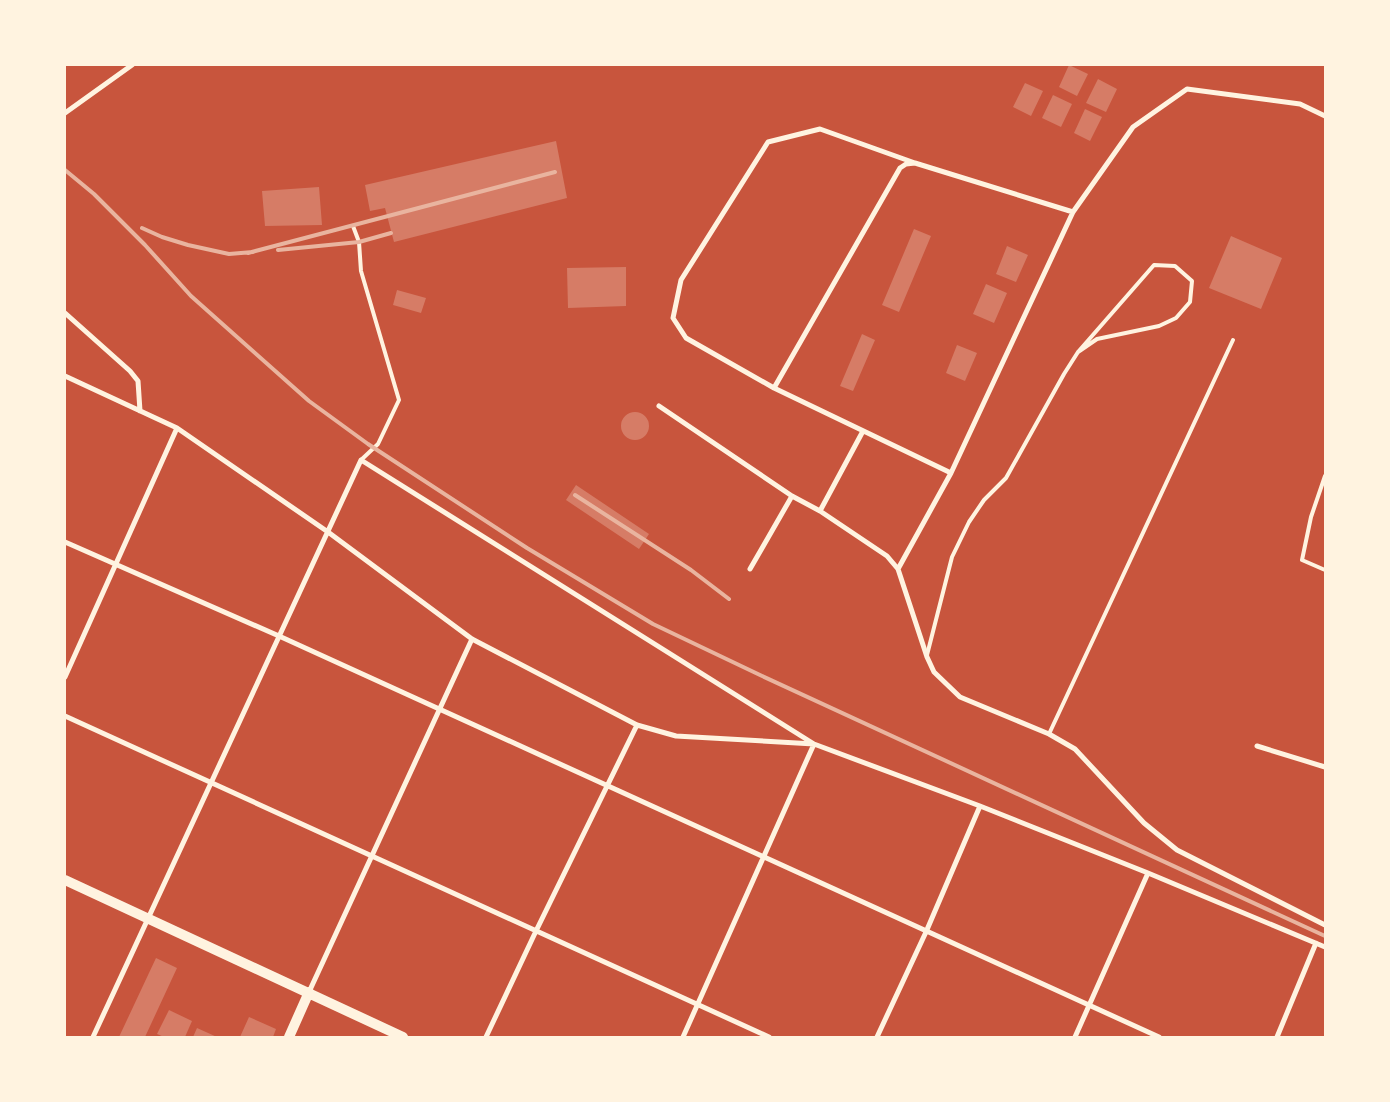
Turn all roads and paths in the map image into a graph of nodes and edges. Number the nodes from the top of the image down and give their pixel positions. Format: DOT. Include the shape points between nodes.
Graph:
graph roads {
  1 [pos="132,65"];
  2 [pos="65,113"];
  3 [pos="1325,116"];
  4 [pos="915,163"];
  5 [pos="1073,212"];
  6 [pos="353,226"];
  7 [pos="65,313"];
  8 [pos="1233,340"];
  9 [pos="1078,352"];
  10 [pos="65,376"];
  11 [pos="774,388"];
  12 [pos="659,406"];
  13 [pos="140,411"];
  14 [pos="177,428"];
  15 [pos="863,431"];
  16 [pos="361,460"];
  17 [pos="951,473"];
  18 [pos="1325,476"];
  19 [pos="792,496"];
  20 [pos="820,511"];
  21 [pos="328,532"];
  22 [pos="65,542"];
  23 [pos="116,565"];
  24 [pos="750,569"];
  25 [pos="898,569"];
  26 [pos="1325,570"];
  27 [pos="279,636"];
  28 [pos="472,639"];
  29 [pos="927,657"];
  30 [pos="65,677"];
  31 [pos="438,709"];
  32 [pos="65,716"];
  33 [pos="638,725"];
  34 [pos="1050,734"];
  35 [pos="814,744"];
  36 [pos="1257,746"];
  37 [pos="1325,767"];
  38 [pos="211,783"];
  39 [pos="608,786"];
  40 [pos="980,806"];
  41 [pos="371,855"];
  42 [pos="764,856"];
  43 [pos="1148,873"];
  44 [pos="65,880"];
  45 [pos="148,919"];
  46 [pos="1325,925"];
  47 [pos="536,931"];
  48 [pos="926,932"];
  49 [pos="1316,943"];
  50 [pos="1325,947"];
  51 [pos="309,992"];
  52 [pos="698,1004"];
  53 [pos="1090,1006"];
  54 [pos="93,1037"];
  55 [pos="289,1037"];
  56 [pos="404,1037"];
  57 [pos="486,1037"];
  58 [pos="683,1037"];
  59 [pos="769,1037"];
  60 [pos="877,1037"];
  61 [pos="1076,1037"];
  62 [pos="1158,1037"];
  63 [pos="1277,1037"];
  1 -- 2 [label="street"];
  3 -- 5 [label="street" via="1300,104 1188,88 1134,127"];
  4 -- 5 [label="street"];
  4 -- 11 [label="street" via="900,168"];
  4 -- 11 [label="street" via="820,129 768,142 681,280 673,318 686,338"];
  5 -- 17 [label="street"];
  6 -- 16 [label="lane" via="359,242 361,271 399,400 378,444"];
  7 -- 13 [label="street" via="138,381"];
  8 -- 34 [label="lane"];
  9 -- 9 [label="lane" via="1154,265 1175,266 1192,280 1190,302 1176,318 1159,326 1097,339"];
  9 -- 29 [label="lane" via="1006,478 984,500 969,522 952,557"];
  10 -- 13 [label="street"];
  11 -- 15 [label="street"];
  12 -- 19 [label="street"];
  13 -- 14 [label="street"];
  14 -- 21 [label="street"];
  14 -- 23 [label="street"];
  15 -- 17 [label="street"];
  15 -- 20 [label="street"];
  16 -- 21 [label="street"];
  16 -- 35 [label="street"];
  17 -- 25 [label="street"];
  18 -- 26 [label="lane" via="1311,517 1302,560"];
  19 -- 20 [label="street"];
  19 -- 24 [label="street"];
  20 -- 25 [label="street" via="887,556"];
  21 -- 27 [label="street"];
  21 -- 28 [label="street"];
  22 -- 23 [label="street"];
  23 -- 27 [label="street"];
  23 -- 30 [label="street"];
  25 -- 29 [label="street"];
  27 -- 31 [label="street"];
  27 -- 38 [label="street"];
  28 -- 31 [label="street"];
  28 -- 33 [label="street"];
  29 -- 34 [label="street" via="934,672 960,697"];
  31 -- 39 [label="street"];
  31 -- 41 [label="street"];
  32 -- 38 [label="street"];
  33 -- 35 [label="street" via="676,736"];
  33 -- 39 [label="street"];
  34 -- 46 [label="street" via="1075,749 1144,823 1178,850"];
  35 -- 40 [label="street"];
  35 -- 42 [label="street"];
  36 -- 37 [label="street"];
  38 -- 41 [label="street"];
  38 -- 45 [label="street"];
  39 -- 42 [label="street"];
  39 -- 47 [label="street"];
  40 -- 43 [label="street"];
  40 -- 48 [label="street"];
  41 -- 47 [label="street"];
  41 -- 51 [label="street"];
  42 -- 48 [label="street"];
  42 -- 52 [label="street"];
  43 -- 49 [label="street"];
  43 -- 53 [label="street"];
  44 -- 45 [label="main road"];
  45 -- 51 [label="main road"];
  45 -- 54 [label="street"];
  47 -- 52 [label="street"];
  47 -- 57 [label="street"];
  48 -- 53 [label="street"];
  48 -- 60 [label="street"];
  49 -- 50 [label="street"];
  49 -- 63 [label="street"];
  51 -- 55 [label="main road"];
  51 -- 56 [label="main road"];
  52 -- 58 [label="street"];
  52 -- 59 [label="street"];
  53 -- 61 [label="street"];
  53 -- 62 [label="street"];
}
